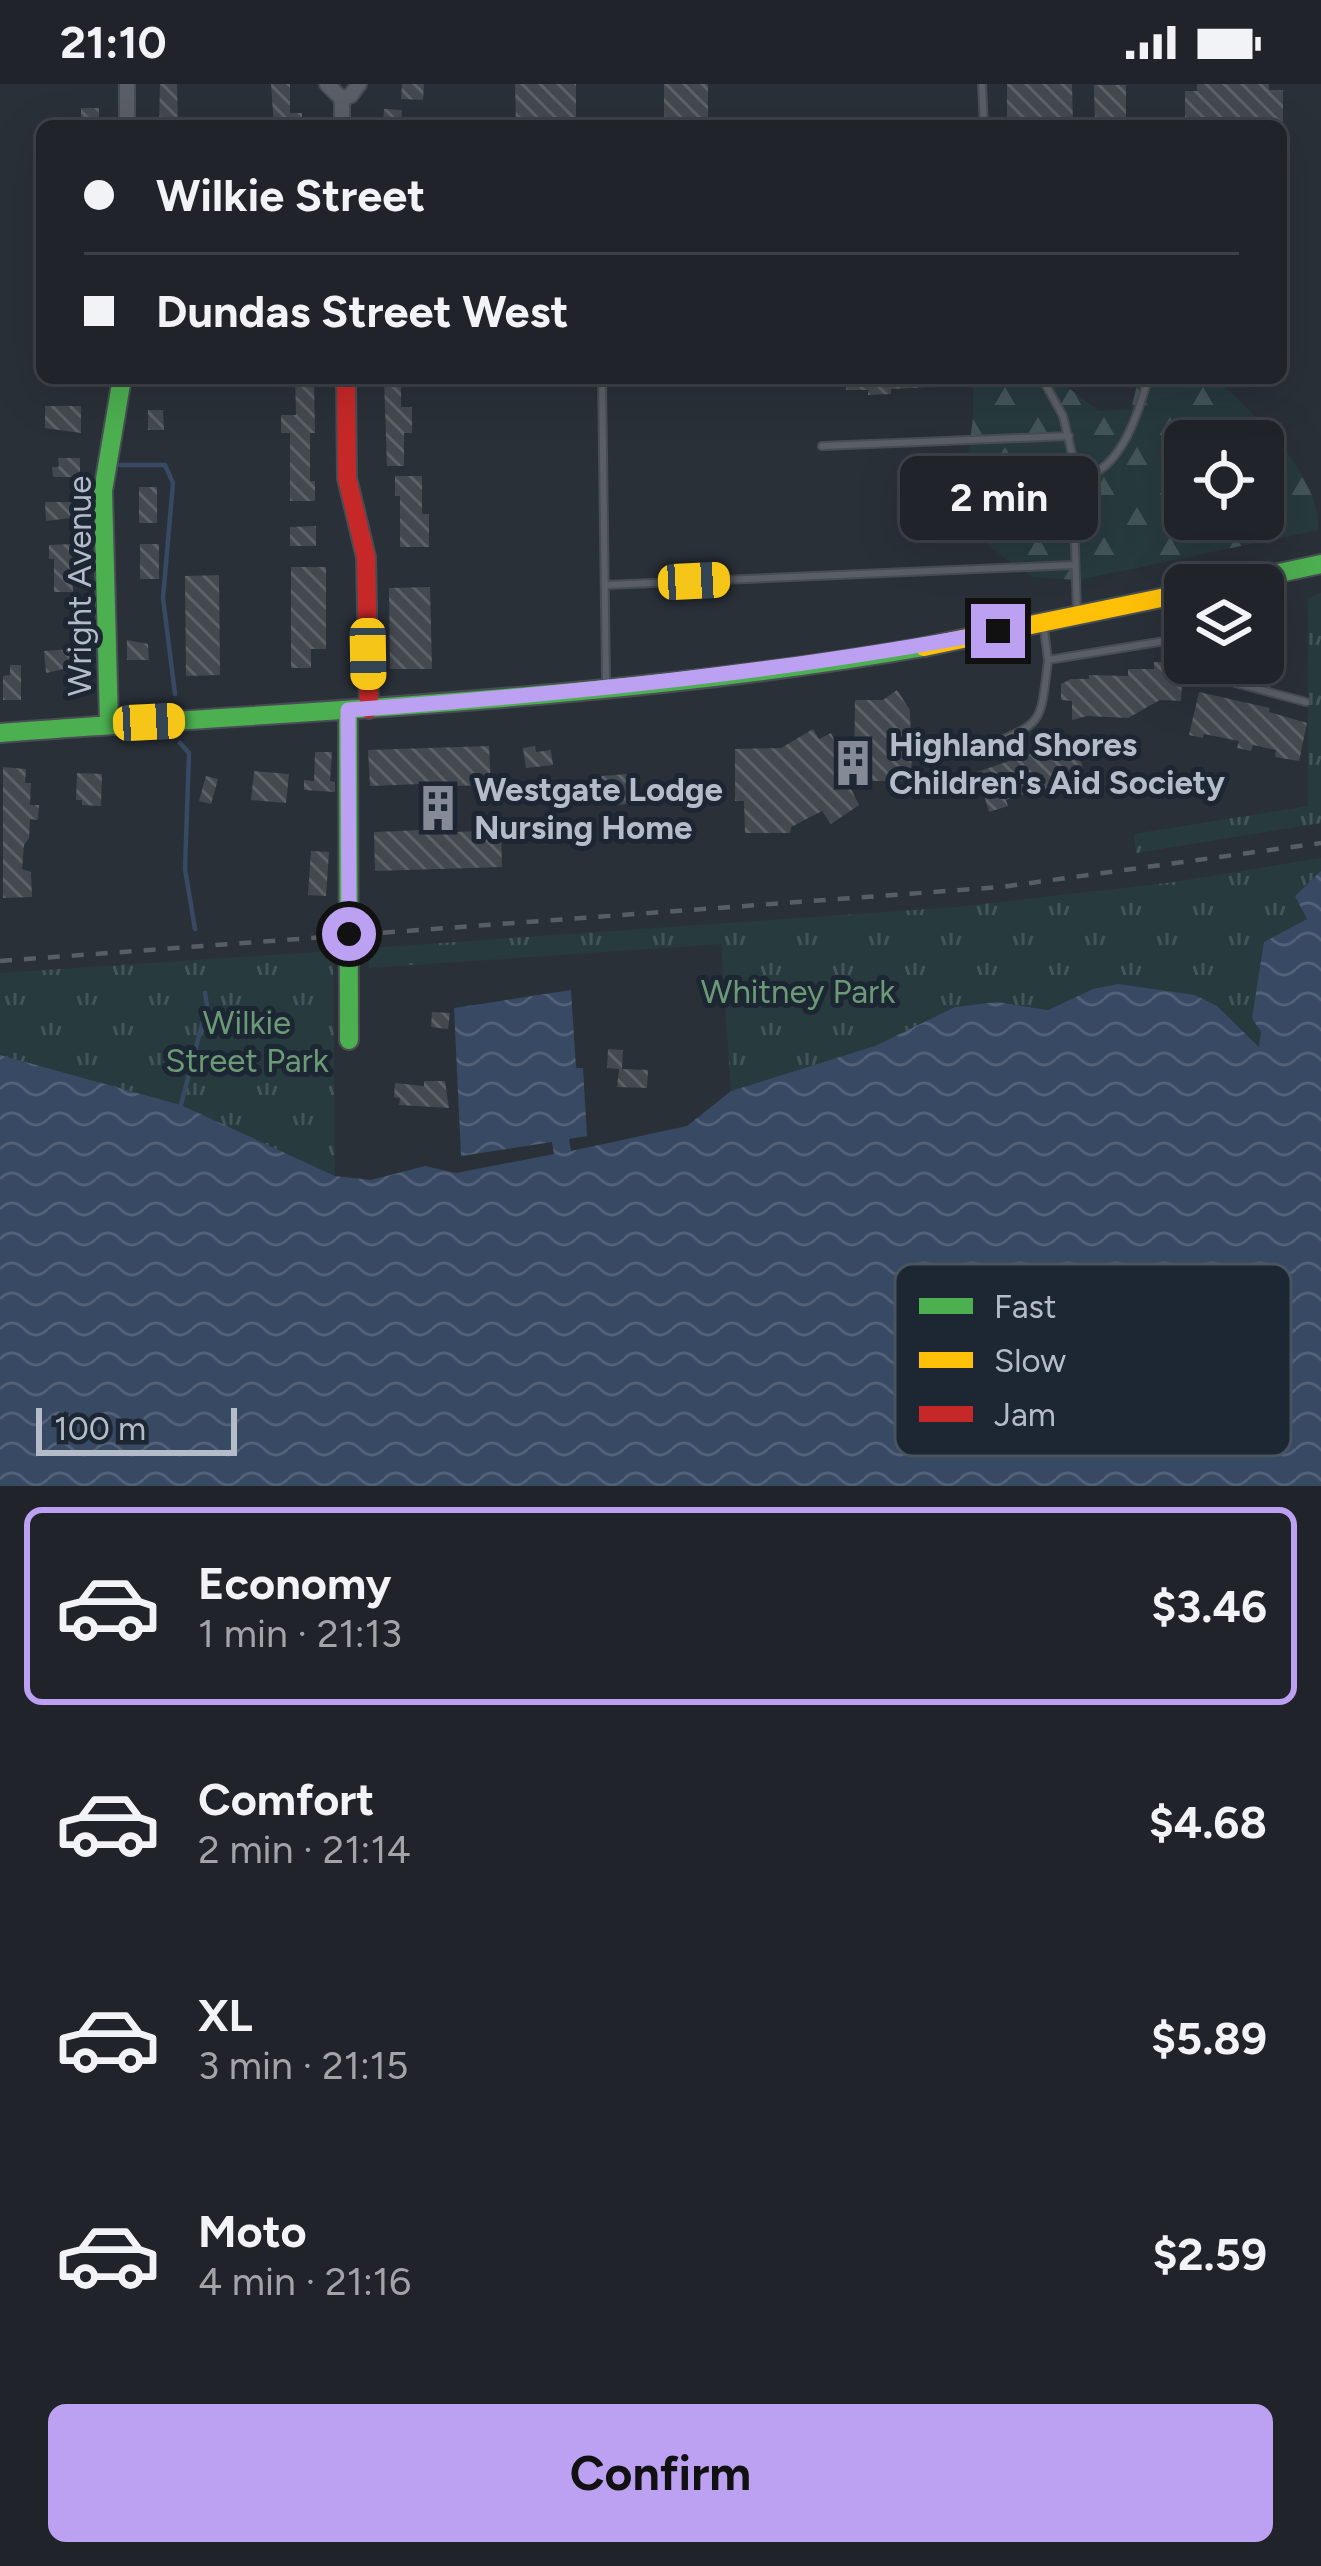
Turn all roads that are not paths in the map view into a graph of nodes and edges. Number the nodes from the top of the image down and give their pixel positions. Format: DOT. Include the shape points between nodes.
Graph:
graph roads {
  1 [pos="127,84"];
  2 [pos="327,84"];
  3 [pos="359,84"];
  4 [pos="982,84"];
  5 [pos="342,99"];
  6 [pos="128,120"];
  7 [pos="342,120"];
  8 [pos="983,120"];
  9 [pos="121,384"];
  10 [pos="346,384"];
  11 [pos="602,384"];
  12 [pos="1045,384"];
  13 [pos="1146,384"];
  14 [pos="1069,436"];
  15 [pos="822,446"];
  16 [pos="1072,479"];
  17 [pos="1321,564"];
  18 [pos="1073,565"];
  19 [pos="1284,572"];
  20 [pos="605,585"];
  21 [pos="1164,597"];
  22 [pos="1077,615"];
  23 [pos="1042,622"];
  24 [pos="1164,641"];
  25 [pos="1048,660"];
  26 [pos="1238,684"];
  27 [pos="607,685"];
  28 [pos="1306,702"];
  29 [pos="358,709"];
  30 [pos="109,724"];
  31 [pos="0,733"];
  32 [pos="983,748"];
  33 [pos="349,1040"];
  1 -- 6 [label="street"];
  2 -- 5 [label="street"];
  3 -- 5 [label="street"];
  4 -- 8 [label="lane"];
  5 -- 7 [label="street"];
  9 -- 30 [label="main road, Wright Avenue" via="104,491"];
  10 -- 29 [label="main road" via="347,478 366,557"];
  11 -- 20 [label="lane"];
  12 -- 14 [label="lane"];
  13 -- 16 [label="lane" via="1117,452 1095,475"];
  14 -- 15 [label="lane"];
  14 -- 16 [label="lane"];
  16 -- 18 [label="lane"];
  17 -- 19 [label="main road"];
  18 -- 20 [label="lane"];
  18 -- 22 [label="lane"];
  20 -- 27 [label="lane"];
  21 -- 22 [label="main road"];
  22 -- 23 [label="main road"];
  23 -- 25 [label="lane"];
  23 -- 27 [label="main road" via="883,653"];
  24 -- 25 [label="lane"];
  25 -- 32 [label="lane" via="1038,720"];
  26 -- 28 [label="lane"];
  27 -- 29 [label="main road"];
  29 -- 30 [label="main road"];
  29 -- 33 [label="main road"];
  30 -- 31 [label="main road"];
}
